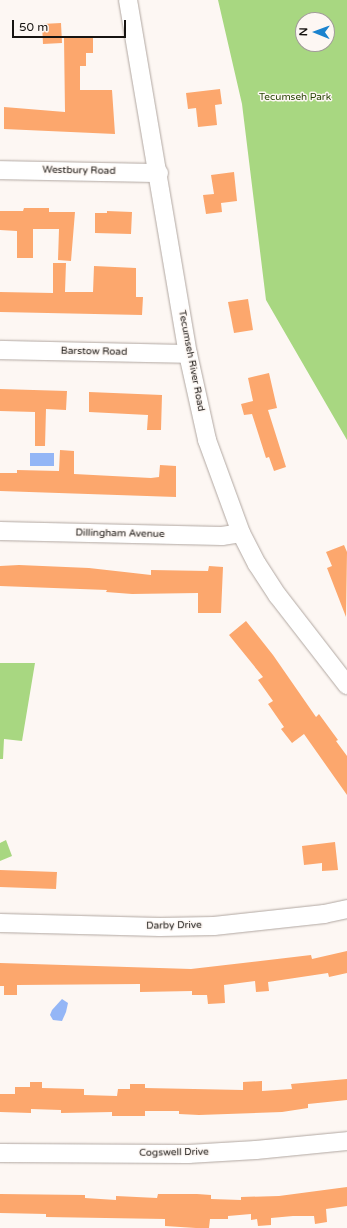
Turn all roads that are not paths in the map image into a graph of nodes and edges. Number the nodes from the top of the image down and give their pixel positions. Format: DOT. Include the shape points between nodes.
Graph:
graph roads {
  1 [pos="128,0"];
  2 [pos="0,170"];
  3 [pos="159,173"];
  4 [pos="0,350"];
  5 [pos="188,354"];
  6 [pos="0,531"];
  7 [pos="241,533"];
  8 [pos="347,685"];
  9 [pos="347,908"];
  10 [pos="0,923"];
  11 [pos="347,1141"];
  12 [pos="0,1153"];
  1 -- 3 [label="street, Tecumseh River Road"];
  2 -- 3 [label="street, Westbury Road"];
  3 -- 5 [label="street, Tecumseh River Road"];
  4 -- 5 [label="street, Barstow Road"];
  5 -- 7 [label="street, Tecumseh River Road" via="207,440"];
  6 -- 7 [label="street, Dillingham Avenue" via="222,536"];
  7 -- 8 [label="street, Tecumseh River Road" via="278,596"];
  9 -- 10 [label="street, Darby Drive" via="324,914 214,926"];
  11 -- 12 [label="street, Cogswell Drive" via="188,1154"];
}
